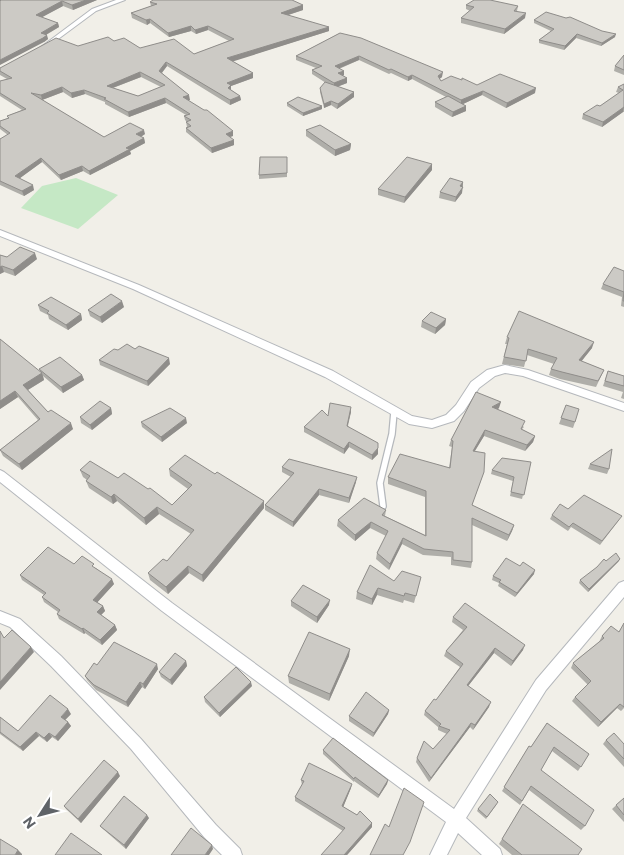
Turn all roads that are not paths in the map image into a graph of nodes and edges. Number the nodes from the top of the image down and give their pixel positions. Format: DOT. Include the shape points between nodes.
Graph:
graph roads {
  1 [pos="122,0"];
  2 [pos="40,49"];
  3 [pos="0,233"];
  4 [pos="624,407"];
  5 [pos="394,412"];
  6 [pos="0,475"];
  7 [pos="383,506"];
  8 [pos="624,587"];
  9 [pos="0,617"];
  10 [pos="456,820"];
  11 [pos="234,855"];
  12 [pos="438,855"];
  13 [pos="494,855"];
  1 -- 2 [label="street" via="94,10"];
  3 -- 5 [label="street" via="136,287 330,374"];
  4 -- 5 [label="street" via="505,369 491,373 475,385 450,418 432,424 409,420"];
  5 -- 7 [label="lane" via="380,483"];
  6 -- 10 [label="street" via="167,607"];
  8 -- 10 [label="street" via="541,685"];
  9 -- 11 [label="street" via="15,623 56,661 136,744"];
  10 -- 12 [label="street"];
  10 -- 13 [label="street"];
}
